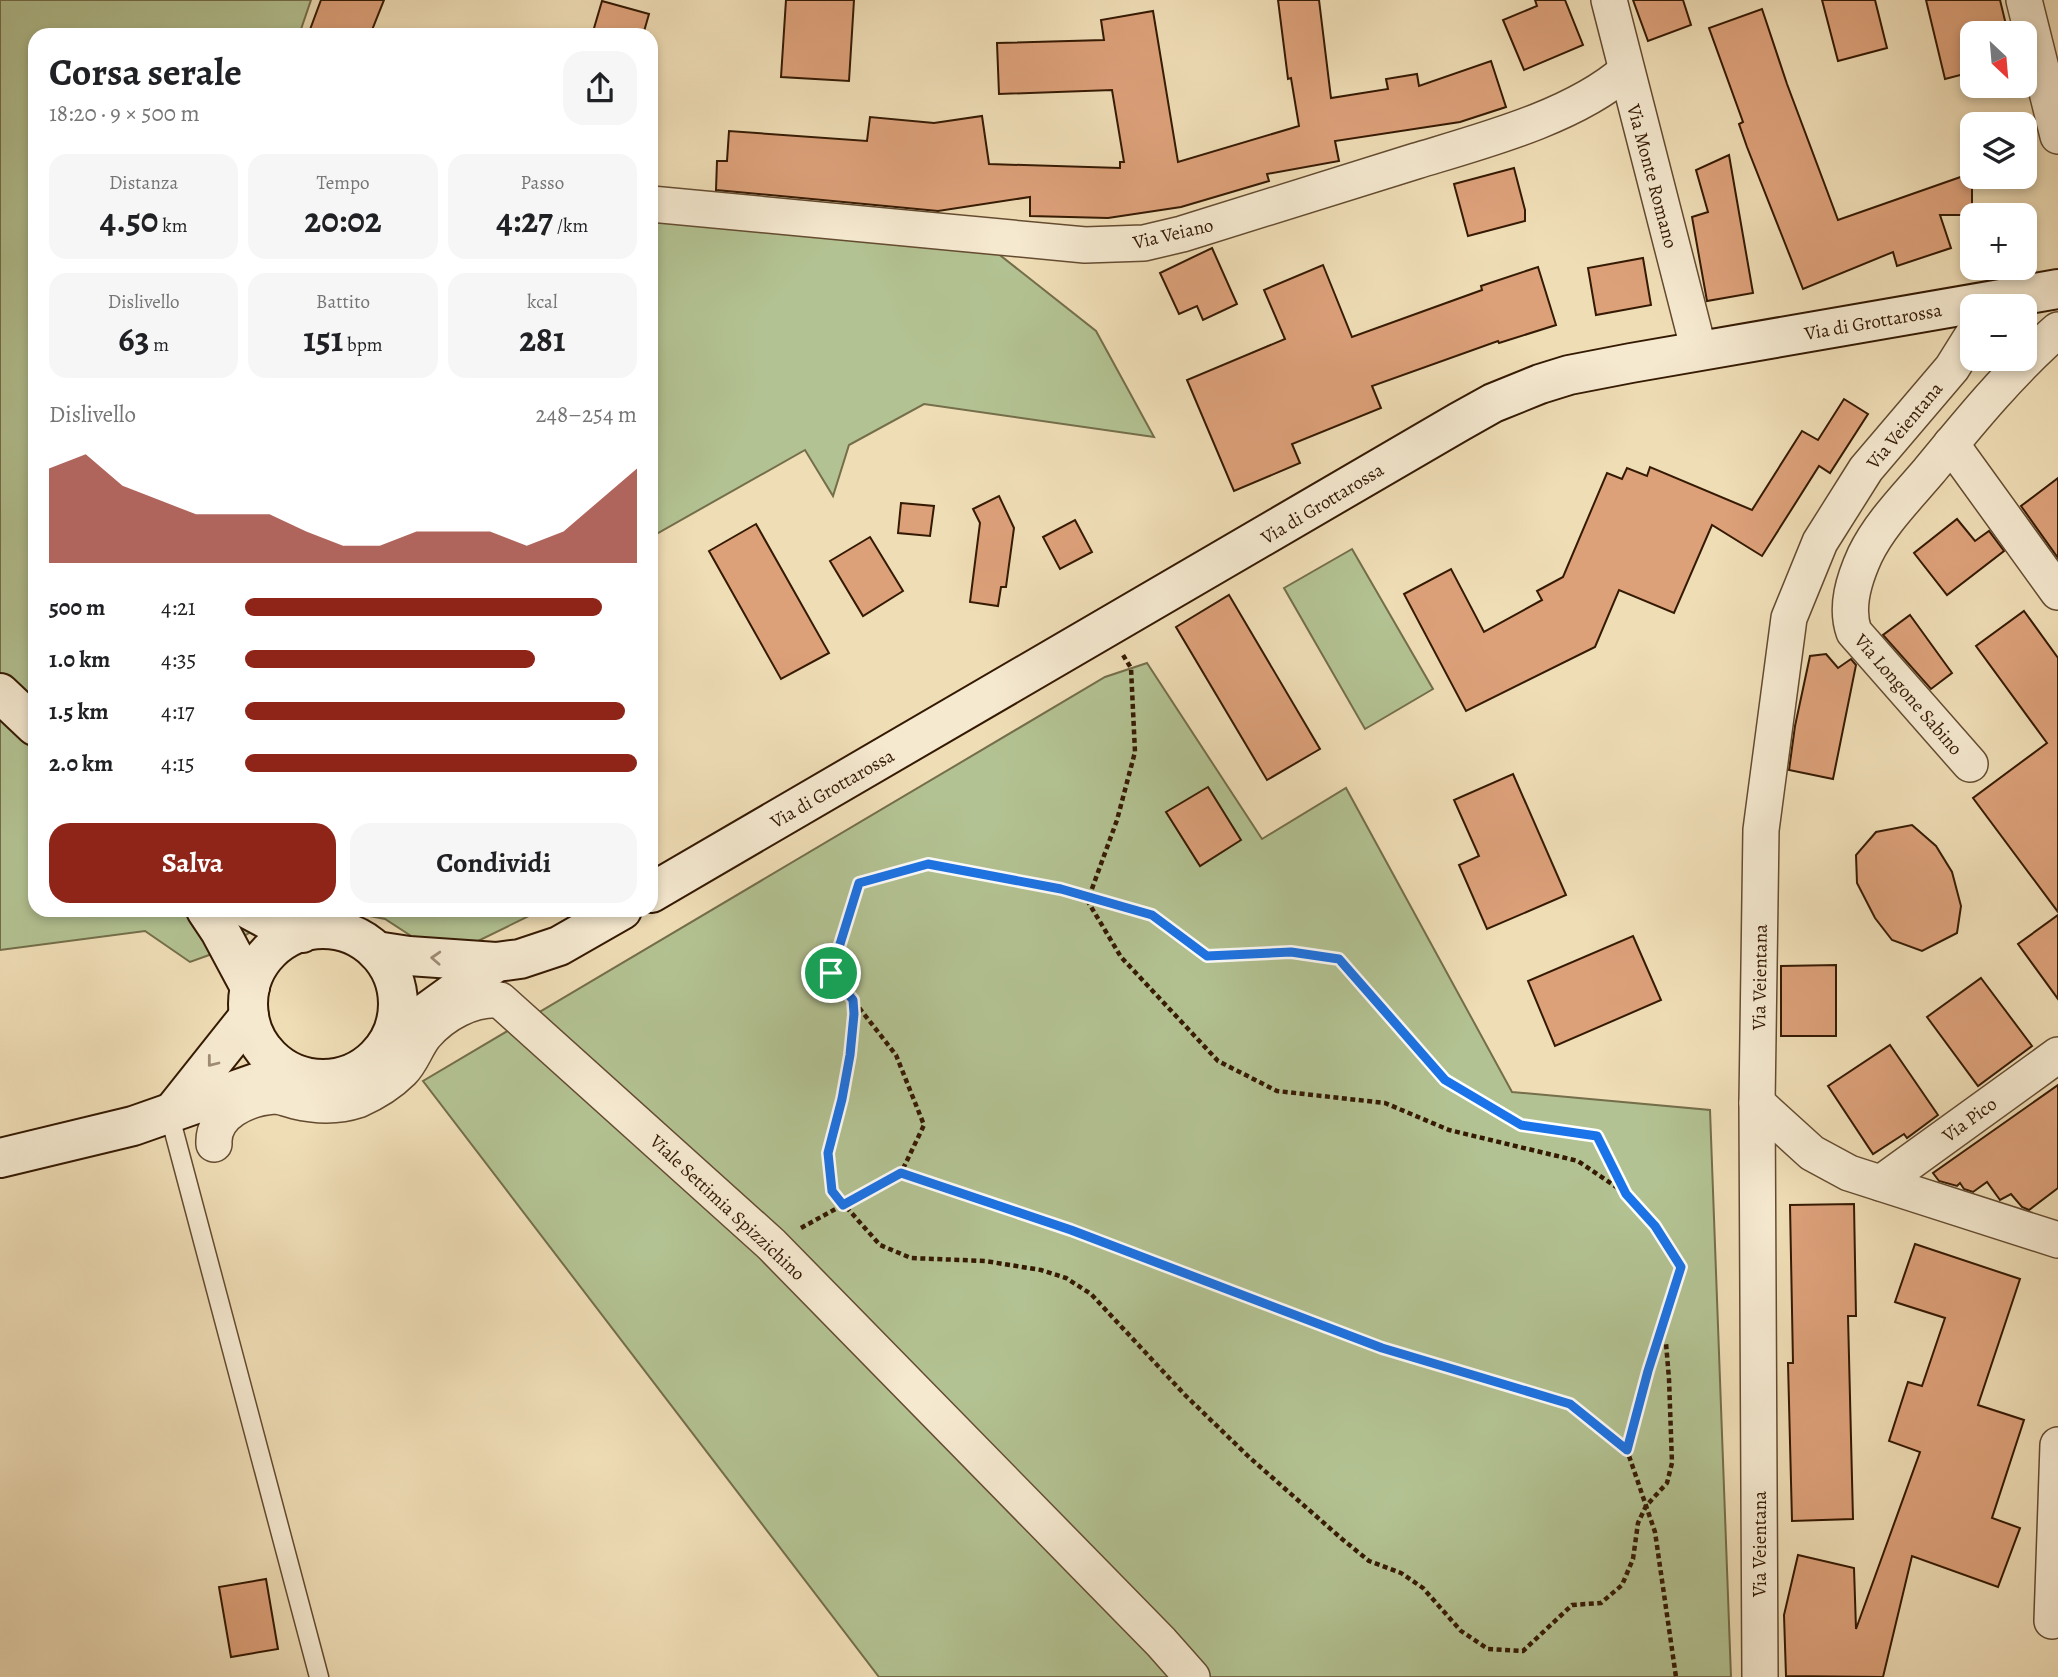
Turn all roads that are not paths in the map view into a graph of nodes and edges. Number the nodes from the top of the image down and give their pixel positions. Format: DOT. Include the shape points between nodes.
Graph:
graph roads {
  1 [pos="1609,0"];
  2 [pos="2024,0"];
  3 [pos="2049,63"];
  4 [pos="1626,71"];
  5 [pos="2058,136"];
  6 [pos="658,205"];
  7 [pos="2058,289"];
  8 [pos="2033,294"];
  9 [pos="1960,308"];
  10 [pos="2058,330"];
  11 [pos="1699,351"];
  12 [pos="1960,356"];
  13 [pos="1951,444"];
  14 [pos="2058,592"];
  15 [pos="0,693"];
  16 [pos="28,719"];
  17 [pos="1969,764"];
  18 [pos="658,889"];
  19 [pos="211,917"];
  20 [pos="263,917"];
  21 [pos="610,917"];
  22 [pos="302,933"];
  23 [pos="376,951"];
  24 [pos="496,962"];
  25 [pos="250,1002"];
  26 [pos="391,1038"];
  27 [pos="2058,1055"];
  28 [pos="294,1074"];
  29 [pos="1757,1103"];
  30 [pos="172,1111"];
  31 [pos="214,1144"];
  32 [pos="0,1158"];
  33 [pos="1881,1183"];
  34 [pos="2058,1240"];
  35 [pos="2058,1445"];
  36 [pos="2052,1621"];
  37 [pos="318,1677"];
  38 [pos="1192,1677"];
  39 [pos="1760,1677"];
  1 -- 4 [label="street, Via Monte Romano"];
  2 -- 3 [label="street"];
  3 -- 5 [label="street"];
  4 -- 6 [label="street, Via Veiano" via="1588,97 1491,138 1144,243 1085,245"];
  4 -- 11 [label="street, Via Monte Romano"];
  7 -- 8 [label="street, Via di Grottarossa"];
  9 -- 11 [label="street, Via di Grottarossa"];
  10 -- 13 [label="street, Via Longone Sabino" via="1998,388"];
  11 -- 18 [label="street, Via di Grottarossa" via="1569,375 1493,403"];
  12 -- 29 [label="street, Via Veientana" via="1866,469 1820,542 1790,618 1761,830"];
  13 -- 14 [label="street"];
  13 -- 17 [label="street, Via Longone Sabino" via="1876,536 1857,574 1849,613 1854,632"];
  15 -- 16 [label="street"];
  19 -- 25 [label="street"];
  20 -- 22 [label="street"];
  21 -- 24 [label="street" via="559,946"];
  22 -- 23 [label="street" via="343,932"];
  22 -- 25 [label="street" via="279,943 268,954 254,974"];
  24 -- 23 [label="street, one-way"];
  23 -- 26 [label="street" via="390,970 397,992"];
  24 -- 26 [label="street"];
  25 -- 28 [label="street" via="257,1040 273,1060"];
  25 -- 30 [label="street, one-way"];
  26 -- 28 [label="street" via="369,1064 341,1077 316,1079"];
  27 -- 33 [label="street, Via Pico"];
  28 -- 30 [label="street"];
  29 -- 33 [label="street" via="1812,1153 1849,1173"];
  29 -- 39 [label="street, Via Veientana"];
  30 -- 32 [label="street" via="93,1137"];
  30 -- 37 [label="lane"];
  31 -- 38 [label="street, Viale Settimia Spizzichino" via="215,1129 223,1116 257,1098 278,1096 336,1106 358,1100 404,1069 425,1035 441,1020 461,1007 500,1000 771,1244"];
  33 -- 34 [label="street"];
  35 -- 36 [label="street"];
}
